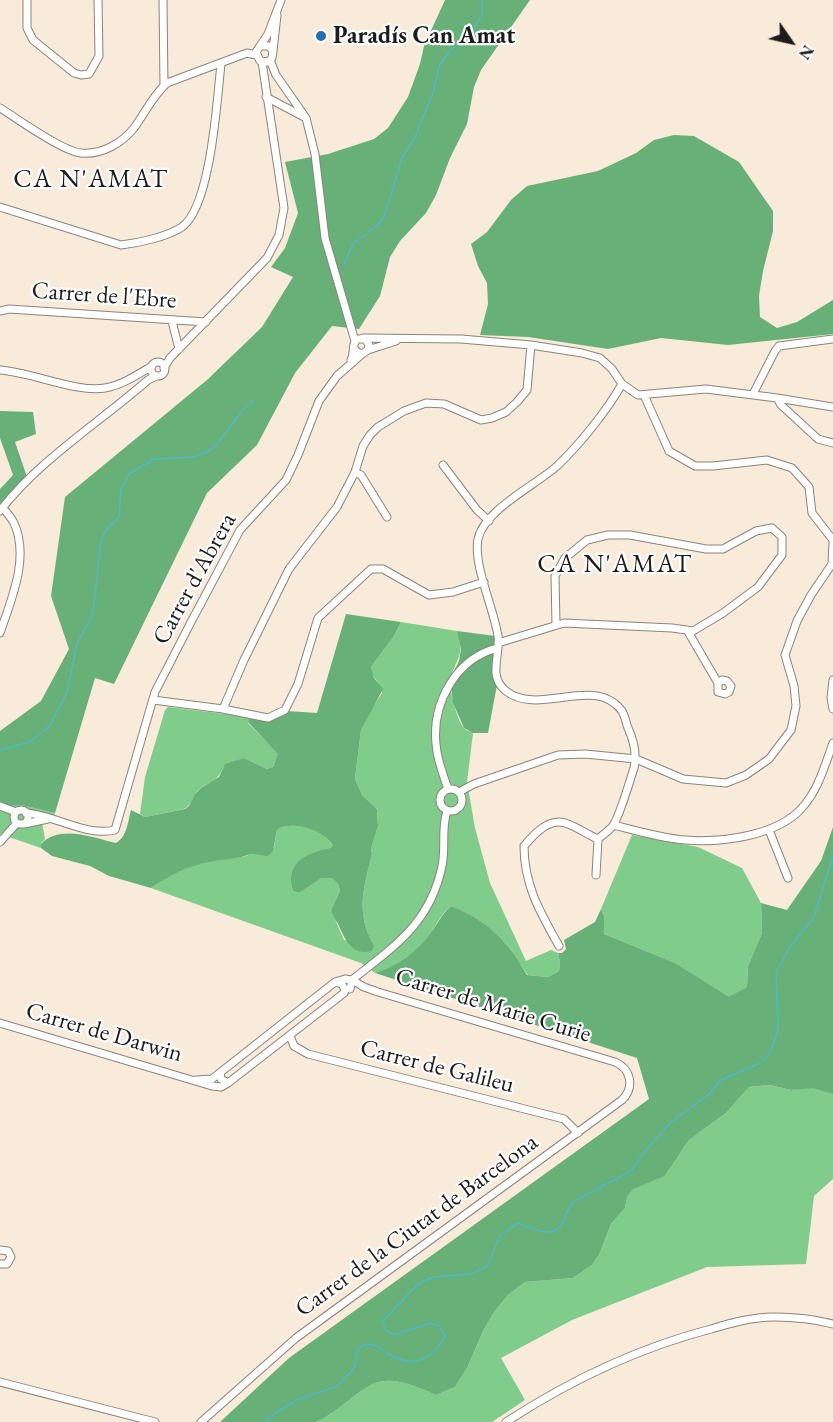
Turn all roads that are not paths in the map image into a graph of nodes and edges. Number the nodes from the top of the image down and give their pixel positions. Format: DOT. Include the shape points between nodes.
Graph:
graph roads {
  1 [pos="27,0"];
  2 [pos="98,0"];
  3 [pos="163,0"];
  4 [pos="281,0"];
  5 [pos="276,12"];
  6 [pos="268,34"];
  7 [pos="261,46"];
  8 [pos="271,49"];
  9 [pos="256,55"];
  10 [pos="270,60"];
  11 [pos="262,62"];
  12 [pos="221,64"];
  13 [pos="164,86"];
  14 [pos="266,97"];
  15 [pos="281,105"];
  16 [pos="0,108"];
  17 [pos="268,110"];
  18 [pos="306,118"];
  19 [pos="0,207"];
  20 [pos="0,311"];
  21 [pos="172,321"];
  22 [pos="206,322"];
  23 [pos="404,338"];
  24 [pos="833,339"];
  25 [pos="357,342"];
  26 [pos="531,345"];
  27 [pos="179,349"];
  28 [pos="365,352"];
  29 [pos="346,367"];
  30 [pos="157,369"];
  31 [pos="0,370"];
  32 [pos="622,384"];
  33 [pos="753,394"];
  34 [pos="644,395"];
  35 [pos="777,398"];
  36 [pos="833,408"];
  37 [pos="833,443"];
  38 [pos="443,465"];
  39 [pos="355,472"];
  40 [pos="1,509"];
  41 [pos="387,517"];
  42 [pos="489,521"];
  43 [pos="833,541"];
  44 [pos="484,582"];
  45 [pos="556,625"];
  46 [pos="687,630"];
  47 [pos="0,633"];
  48 [pos="498,645"];
  49 [pos="833,680"];
  50 [pos="718,683"];
  51 [pos="153,700"];
  52 [pos="223,709"];
  53 [pos="833,709"];
  54 [pos="833,743"];
  55 [pos="636,759"];
  56 [pos="448,789"];
  57 [pos="459,792"];
  58 [pos="3,807"];
  59 [pos="447,811"];
  60 [pos="26,813"];
  61 [pos="15,814"];
  62 [pos="50,819"];
  63 [pos="20,824"];
  64 [pos="614,825"];
  65 [pos="769,830"];
  66 [pos="598,839"];
  67 [pos="0,842"];
  68 [pos="596,874"];
  69 [pos="788,878"];
  70 [pos="559,946"];
  71 [pos="352,980"];
  72 [pos="335,982"];
  73 [pos="364,987"];
  74 [pos="347,991"];
  75 [pos="0,1023"];
  76 [pos="290,1036"];
  77 [pos="612,1061"];
  78 [pos="220,1073"];
  79 [pos="196,1080"];
  80 [pos="228,1083"];
  81 [pos="578,1133"];
  82 [pos="0,1250"];
  83 [pos="0,1264"];
  84 [pos="833,1324"];
  85 [pos="0,1382"];
  86 [pos="155,1422"];
  87 [pos="201,1422"];
  88 [pos="506,1422"];
  1 -- 2 [label="street" via="27,28 33,40 81,75 89,74 99,56"];
  3 -- 13 [label="street"];
  4 -- 5 [label="street"];
  5 -- 6 [label="street"];
  5 -- 8 [label="street"];
  6 -- 7 [label="street"];
  6 -- 8 [label="street"];
  7 -- 8 [label="street"];
  7 -- 9 [label="street"];
  8 -- 10 [label="street"];
  9 -- 11 [label="street"];
  9 -- 12 [label="street" via="247,53"];
  10 -- 11 [label="street"];
  10 -- 18 [label="street"];
  11 -- 14 [label="street"];
  12 -- 13 [label="street"];
  12 -- 19 [label="street" via="201,197 193,215 182,226 141,243 121,245"];
  13 -- 16 [label="street" via="115,146 81,153"];
  14 -- 15 [label="street"];
  14 -- 17 [label="street"];
  15 -- 17 [label="street"];
  15 -- 18 [label="street"];
  17 -- 22 [label="street" via="284,208 279,235 267,258"];
  18 -- 25 [label="street" via="315,154 325,238"];
  20 -- 21 [label="street, Carrer de l'Ebre"];
  21 -- 22 [label="street, Carrer de l'Ebre"];
  21 -- 27 [label="street"];
  22 -- 27 [label="street"];
  23 -- 25 [label="street"];
  23 -- 26 [label="street"];
  23 -- 28 [label="street"];
  24 -- 33 [label="street" via="779,346"];
  25 -- 28 [label="street" via="357,352"];
  25 -- 28 [label="street" via="368,343"];
  25 -- 29 [label="street, Carrer d'Abrera"];
  26 -- 32 [label="street" via="600,358"];
  26 -- 39 [label="street" via="527,390 506,412 481,420 444,404 426,403 404,411 370,435"];
  27 -- 30 [label="street"];
  28 -- 29 [label="street, Carrer d'Abrera"];
  29 -- 51 [label="street, Carrer d'Abrera" via="319,401 286,480 240,530"];
  30 -- 31 [label="street" via="104,388 83,388"];
  30 -- 40 [label="street" via="15,491"];
  32 -- 34 [label="street"];
  32 -- 42 [label="street" via="555,467"];
  33 -- 34 [label="street" via="706,389"];
  33 -- 35 [label="street"];
  34 -- 43 [label="street" via="669,451 695,466 767,460 792,468 809,487 812,513"];
  35 -- 36 [label="street"];
  35 -- 37 [label="street" via="818,439"];
  38 -- 42 [label="street"];
  39 -- 41 [label="street"];
  39 -- 52 [label="street" via="336,507 289,569"];
  40 -- 47 [label="street" via="14,522 19,565"];
  42 -- 44 [label="street" via="478,539"];
  43 -- 55 [label="street" via="832,564 797,621 784,655 796,706 791,730 769,759 726,783 683,779"];
  44 -- 48 [label="street"];
  44 -- 52 [label="street" via="429,595 383,569 371,569 318,618 298,684 285,710 268,718"];
  45 -- 46 [label="street"];
  45 -- 46 [label="street" via="555,576 565,558 587,540 630,535 723,549 756,531 772,528 783,537 782,555 758,587 713,619 693,631"];
  45 -- 48 [label="street"];
  46 -- 50 [label="street"];
  48 -- 55 [label="street" via="494,667 505,691 519,699 538,701 581,695 600,697 621,711"];
  48 -- 56 [label="street" via="463,668 439,706 436,745"];
  49 -- 53 [label="street"];
  51 -- 52 [label="street"];
  51 -- 62 [label="street, Carrer d'Abrera" via="115,830 105,832"];
  54 -- 65 [label="street" via="817,785 803,807"];
  55 -- 57 [label="street" via="558,755"];
  55 -- 64 [label="street"];
  56 -- 57 [label="street"];
  56 -- 59 [label="street" via="440,800"];
  57 -- 59 [label="street" via="461,806"];
  58 -- 61 [label="street"];
  59 -- 71 [label="street" via="442,867 432,899 399,943"];
  60 -- 61 [label="street" via="22,810"];
  60 -- 62 [label="street"];
  60 -- 63 [label="street" via="28,819"];
  61 -- 63 [label="street"];
  62 -- 63 [label="street"];
  63 -- 67 [label="street"];
  64 -- 65 [label="street" via="686,840"];
  64 -- 66 [label="street"];
  65 -- 69 [label="street"];
  66 -- 68 [label="street"];
  66 -- 70 [label="street" via="566,822 539,829 524,846 526,878"];
  71 -- 72 [label="street"];
  71 -- 73 [label="street, Carrer de Marie Curie"];
  71 -- 74 [label="street"];
  72 -- 74 [label="street"];
  72 -- 78 [label="street"];
  73 -- 74 [label="street, Carrer de Marie Curie"];
  73 -- 77 [label="street, Carrer de Marie Curie"];
  74 -- 76 [label="street"];
  75 -- 79 [label="street, Carrer de Darwin"];
  76 -- 80 [label="street"];
  76 -- 81 [label="street, Carrer de Galileu" via="294,1046 303,1052 564,1119"];
  77 -- 81 [label="street, Carrer de la Ciutat de Barcelona" via="629,1075 628,1093"];
  78 -- 79 [label="street" via="209,1081"];
  78 -- 80 [label="street"];
  79 -- 80 [label="street, Carrer de Darwin" via="216,1087"];
  81 -- 87 [label="street, Carrer de la Ciutat de Barcelona" via="291,1342"];
  82 -- 83 [label="street" via="8,1251 11,1257 7,1264"];
  84 -- 88 [label="street" via="772,1317 738,1321 692,1334 592,1373"];
  85 -- 86 [label="street"];
}
